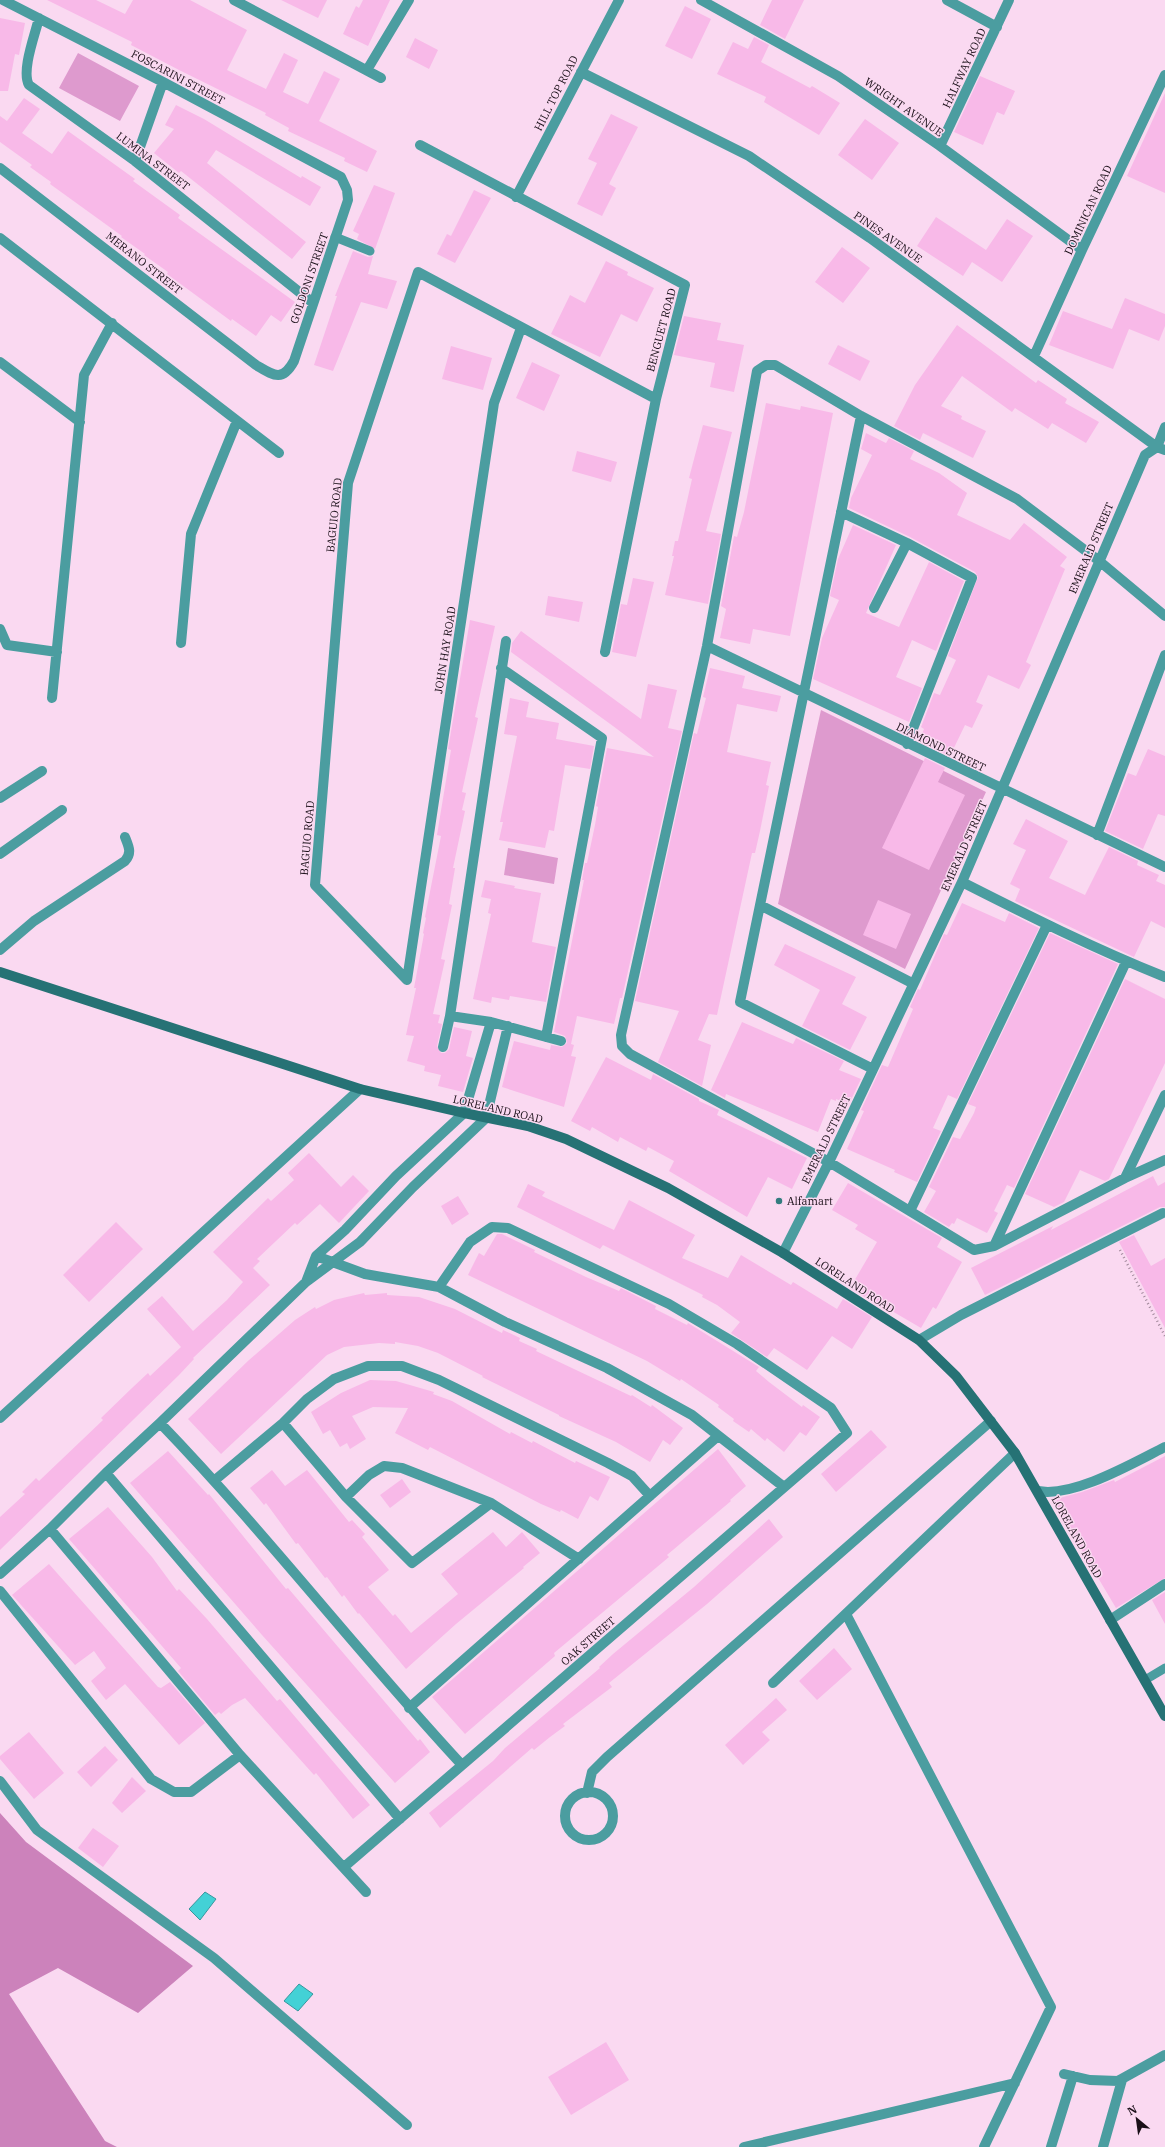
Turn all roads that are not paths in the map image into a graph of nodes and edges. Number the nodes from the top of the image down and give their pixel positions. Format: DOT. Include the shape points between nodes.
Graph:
graph roads {
  1 [pos="2,0"];
  2 [pos="234,0"];
  3 [pos="409,0"];
  4 [pos="619,0"];
  5 [pos="701,0"];
  6 [pos="947,0"];
  7 [pos="1009,0"];
  8 [pos="39,18"];
  9 [pos="997,26"];
  10 [pos="367,70"];
  11 [pos="581,72"];
  12 [pos="1165,75"];
  13 [pos="381,78"];
  14 [pos="163,82"];
  15 [pos="420,145"];
  16 [pos="940,146"];
  17 [pos="135,161"];
  18 [pos="0,168"];
  19 [pos="341,178"];
  20 [pos="516,197"];
  21 [pos="335,237"];
  22 [pos="0,238"];
  23 [pos="1082,250"];
  24 [pos="370,251"];
  25 [pos="313,303"];
  26 [pos="112,323"];
  27 [pos="521,328"];
  28 [pos="1034,356"];
  29 [pos="0,362"];
  30 [pos="274,376"];
  31 [pos="656,399"];
  32 [pos="861,416"];
  33 [pos="237,421"];
  34 [pos="80,422"];
  35 [pos="1165,427"];
  36 [pos="1161,448"];
  37 [pos="279,453"];
  38 [pos="841,512"];
  39 [pos="907,543"];
  40 [pos="1098,560"];
  41 [pos="874,608"];
  42 [pos="1165,616"];
  43 [pos="0,629"];
  44 [pos="506,640"];
  45 [pos="181,643"];
  46 [pos="707,646"];
  47 [pos="57,652"];
  48 [pos="605,652"];
  49 [pos="1165,655"];
  50 [pos="501,668"];
  51 [pos="804,692"];
  52 [pos="52,698"];
  53 [pos="907,744"];
  54 [pos="42,771"];
  55 [pos="1002,790"];
  56 [pos="0,798"];
  57 [pos="62,810"];
  58 [pos="1097,835"];
  59 [pos="125,837"];
  60 [pos="0,854"];
  61 [pos="1165,867"];
  62 [pos="962,882"];
  63 [pos="760,906"];
  64 [pos="1047,925"];
  65 [pos="0,950"];
  66 [pos="1126,962"];
  67 [pos="0,972"];
  68 [pos="1165,977"];
  69 [pos="407,980"];
  70 [pos="912,983"];
  71 [pos="450,1016"];
  72 [pos="491,1022"];
  73 [pos="508,1026"];
  74 [pos="546,1037"];
  75 [pos="561,1041"];
  76 [pos="443,1047"];
  77 [pos="873,1069"];
  78 [pos="360,1089"];
  79 [pos="1165,1095"];
  80 [pos="464,1113"];
  81 [pos="486,1118"];
  82 [pos="1165,1160"];
  83 [pos="829,1162"];
  84 [pos="1125,1178"];
  85 [pos="910,1211"];
  86 [pos="1163,1213"];
  87 [pos="994,1246"];
  88 [pos="783,1253"];
  89 [pos="316,1256"];
  90 [pos="333,1262"];
  91 [pos="306,1282"];
  92 [pos="439,1287"];
  93 [pos="919,1340"];
  94 [pos="0,1418"];
  95 [pos="991,1421"];
  96 [pos="160,1423"];
  97 [pos="283,1423"];
  98 [pos="718,1436"];
  99 [pos="1165,1447"];
  100 [pos="1015,1453"];
  101 [pos="106,1473"];
  102 [pos="215,1480"];
  103 [pos="784,1487"];
  104 [pos="1038,1491"];
  105 [pos="650,1496"];
  106 [pos="346,1497"];
  107 [pos="491,1503"];
  108 [pos="50,1529"];
  109 [pos="579,1559"];
  110 [pos="0,1574"];
  111 [pos="1165,1584"];
  112 [pos="0,1591"];
  113 [pos="846,1614"];
  114 [pos="1110,1620"];
  115 [pos="1165,1668"];
  116 [pos="1145,1680"];
  117 [pos="773,1683"];
  118 [pos="409,1708"];
  119 [pos="1165,1716"];
  120 [pos="240,1755"];
  121 [pos="462,1765"];
  122 [pos="0,1781"];
  123 [pos="587,1793"];
  124 [pos="400,1819"];
  125 [pos="344,1867"];
  126 [pos="366,1892"];
  127 [pos="1165,2055"];
  128 [pos="1122,2080"];
  129 [pos="1015,2083"];
  130 [pos="407,2125"];
  131 [pos="744,2147"];
  132 [pos="984,2147"];
  133 [pos="1051,2147"];
  134 [pos="1103,2147"];
  1 -- 8 [label="street, FOSCARINI STREET"];
  2 -- 10 [label="street"];
  3 -- 10 [label="street"];
  4 -- 11 [label="street, HILL TOP ROAD"];
  5 -- 16 [label="street, WRIGHT AVENUE" via="838,76"];
  6 -- 9 [label="street"];
  7 -- 9 [label="street, HALFWAY ROAD"];
  8 -- 14 [label="street, FOSCARINI STREET"];
  8 -- 17 [label="street, LUMINA STREET" via="26,70 29,85"];
  9 -- 16 [label="street, HALFWAY ROAD"];
  10 -- 13 [label="street"];
  11 -- 20 [label="street, HILL TOP ROAD"];
  11 -- 28 [label="street, PINES AVENUE" via="749,156 870,238"];
  12 -- 23 [label="street, DOMINICAN ROAD"];
  14 -- 17 [label="street"];
  14 -- 19 [label="street, FOSCARINI STREET"];
  15 -- 20 [label="street, BENGUET ROAD"];
  16 -- 23 [label="street, WRIGHT AVENUE"];
  17 -- 25 [label="street, LUMINA STREET"];
  18 -- 30 [label="street, MERANO STREET" via="256,365"];
  19 -- 21 [label="street, GOLDONI STREET" via="347,190 348,200"];
  20 -- 31 [label="street, BENGUET ROAD" via="686,285"];
  21 -- 24 [label="lane"];
  21 -- 25 [label="street, GOLDONI STREET"];
  22 -- 26 [label="street"];
  23 -- 28 [label="street, DOMINICAN ROAD"];
  25 -- 30 [label="street, GOLDONI STREET" via="294,361 289,370"];
  26 -- 33 [label="street"];
  26 -- 34 [label="street" via="84,375"];
  27 -- 31 [label="street, BAGUIO ROAD"];
  27 -- 69 [label="street, JOHN HAY ROAD" via="494,404"];
  27 -- 69 [label="street, BAGUIO ROAD" via="418,272 348,483 315,885"];
  28 -- 36 [label="street, PINES AVENUE"];
  29 -- 34 [label="street"];
  31 -- 48 [label="street, BENGUET ROAD"];
  32 -- 38 [label="street"];
  32 -- 40 [label="street" via="1017,499"];
  32 -- 46 [label="street" via="776,365 766,365 757,371"];
  33 -- 37 [label="street"];
  33 -- 45 [label="street" via="191,534"];
  34 -- 47 [label="street"];
  35 -- 36 [label="street"];
  36 -- 40 [label="street, EMERALD STREET" via="1145,455"];
  38 -- 39 [label="street"];
  38 -- 51 [label="street"];
  39 -- 41 [label="street"];
  39 -- 53 [label="street" via="972,578"];
  40 -- 42 [label="street"];
  40 -- 55 [label="street, EMERALD STREET"];
  43 -- 47 [label="street" via="7,645"];
  44 -- 50 [label="street"];
  46 -- 51 [label="street, DIAMOND STREET"];
  46 -- 83 [label="street" via="621,1035 622,1046 630,1054"];
  47 -- 52 [label="street"];
  49 -- 58 [label="street"];
  50 -- 71 [label="street"];
  50 -- 74 [label="street" via="602,738"];
  51 -- 53 [label="street, DIAMOND STREET"];
  51 -- 63 [label="street"];
  53 -- 55 [label="street, DIAMOND STREET"];
  54 -- 56 [label="street"];
  55 -- 58 [label="street, DIAMOND STREET"];
  55 -- 62 [label="street, EMERALD STREET"];
  57 -- 60 [label="street"];
  58 -- 61 [label="street, DIAMOND STREET"];
  59 -- 65 [label="street" via="130,851 125,861 34,921"];
  62 -- 64 [label="street"];
  62 -- 70 [label="street, EMERALD STREET"];
  63 -- 70 [label="street"];
  63 -- 77 [label="street" via="740,1002"];
  64 -- 66 [label="street"];
  64 -- 85 [label="street"];
  66 -- 68 [label="street"];
  66 -- 87 [label="street"];
  67 -- 78 [label="street, LORELAND ROAD"];
  70 -- 77 [label="street, EMERALD STREET"];
  71 -- 72 [label="street"];
  71 -- 76 [label="street"];
  72 -- 73 [label="street"];
  72 -- 80 [label="street"];
  73 -- 74 [label="street"];
  73 -- 81 [label="street"];
  74 -- 75 [label="street"];
  77 -- 83 [label="street, EMERALD STREET"];
  78 -- 80 [label="street, LORELAND ROAD"];
  78 -- 94 [label="street"];
  79 -- 84 [label="street"];
  80 -- 81 [label="street, LORELAND ROAD"];
  80 -- 89 [label="street"];
  81 -- 88 [label="street, LORELAND ROAD" via="528,1126 566,1138 668,1188"];
  81 -- 90 [label="street" via="413,1187 360,1242"];
  82 -- 84 [label="street"];
  83 -- 85 [label="street"];
  83 -- 88 [label="street, EMERALD STREET"];
  84 -- 87 [label="street"];
  85 -- 87 [label="street" via="974,1250"];
  86 -- 93 [label="street" via="961,1315"];
  88 -- 93 [label="street, LORELAND ROAD"];
  89 -- 90 [label="street"];
  89 -- 91 [label="street"];
  90 -- 91 [label="street"];
  90 -- 92 [label="street" via="365,1274"];
  91 -- 96 [label="street"];
  92 -- 98 [label="street" via="505,1322 607,1368 692,1415"];
  92 -- 103 [label="street, OAK STREET" via="470,1242 492,1227 508,1228 669,1304 737,1344 831,1408 847,1433"];
  93 -- 95 [label="street, LORELAND ROAD" via="956,1376"];
  95 -- 100 [label="street, LORELAND ROAD"];
  95 -- 123 [label="street" via="607,1757 592,1772"];
  96 -- 101 [label="street"];
  96 -- 102 [label="street"];
  97 -- 102 [label="street"];
  97 -- 105 [label="street" via="307,1399 334,1379 368,1366 402,1366 439,1380 608,1463 632,1476"];
  97 -- 106 [label="street"];
  98 -- 103 [label="street"];
  98 -- 105 [label="street"];
  99 -- 104 [label="street" via="1108,1475 1058,1492"];
  100 -- 104 [label="street, LORELAND ROAD"];
  100 -- 113 [label="street"];
  101 -- 108 [label="street"];
  101 -- 124 [label="street"];
  102 -- 118 [label="street"];
  103 -- 121 [label="street, OAK STREET"];
  104 -- 114 [label="street, LORELAND ROAD"];
  105 -- 109 [label="street"];
  106 -- 107 [label="street" via="369,1475 384,1466 402,1468"];
  106 -- 107 [label="street" via="412,1563"];
  107 -- 109 [label="street"];
  108 -- 110 [label="street"];
  108 -- 120 [label="street"];
  109 -- 118 [label="street"];
  111 -- 114 [label="street"];
  112 -- 120 [label="street" via="151,1780 174,1792 191,1792"];
  113 -- 117 [label="street"];
  113 -- 129 [label="street" via="1051,2007"];
  114 -- 116 [label="street, LORELAND ROAD"];
  115 -- 116 [label="lane"];
  116 -- 119 [label="street, LORELAND ROAD"];
  118 -- 121 [label="street"];
  120 -- 125 [label="street"];
  121 -- 124 [label="street, OAK STREET"];
  122 -- 130 [label="street" via="37,1830 214,1958"];
  123 -- 123 [label="street" via="579,1795 568,1805 565,1820 573,1834 587,1840 594,1839 608,1830 612,1816 611,1808 602,1796"];
  124 -- 125 [label="street, OAK STREET"];
  125 -- 126 [label="street"];
  127 -- 128 [label="street"];
  128 -- 133 [label="street" via="1090,2080 1069,2075"];
  128 -- 134 [label="street"];
  129 -- 131 [label="street"];
  129 -- 132 [label="street"];
}
